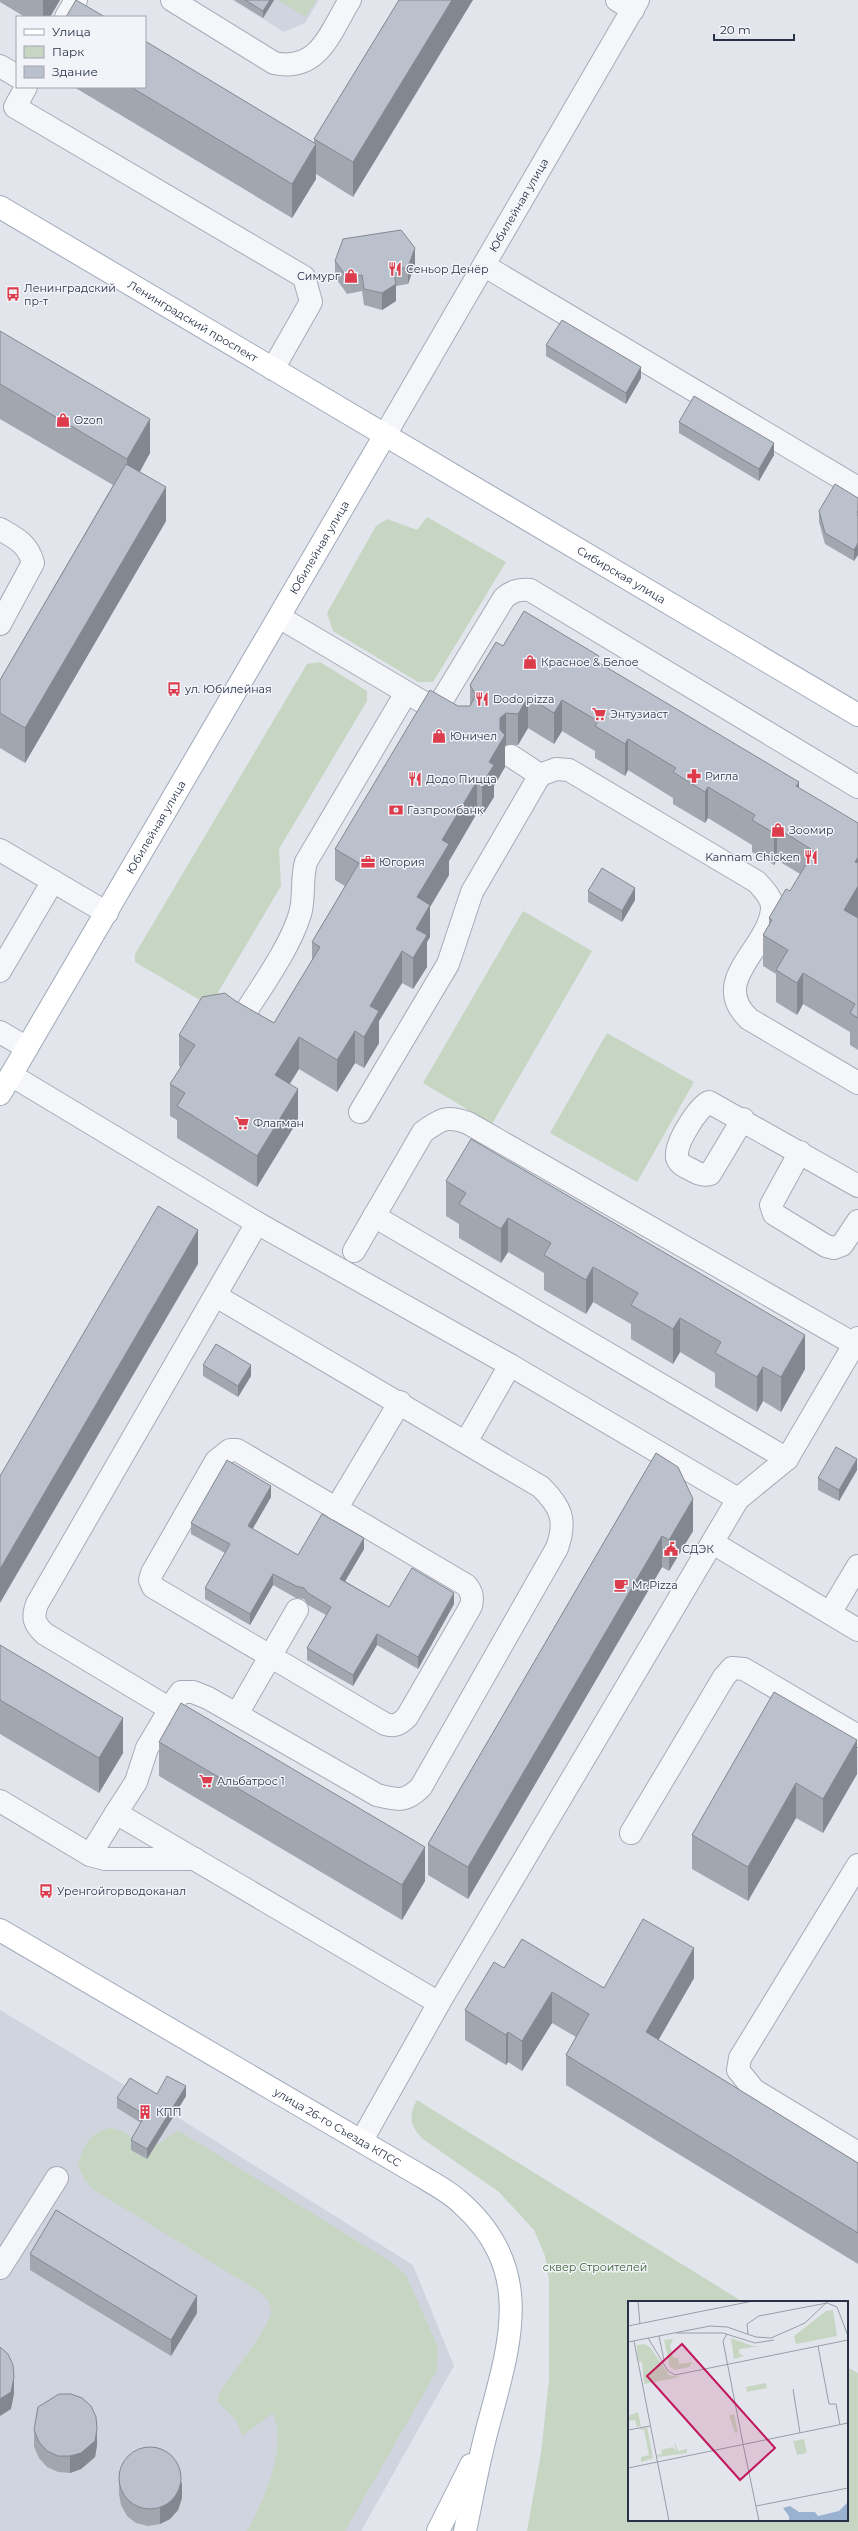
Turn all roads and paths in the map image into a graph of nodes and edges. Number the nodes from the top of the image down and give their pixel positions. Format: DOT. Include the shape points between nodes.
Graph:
graph roads {
  1 [pos="76,0"];
  2 [pos="172,0"];
  3 [pos="350,0"];
  4 [pos="629,3"];
  5 [pos="67,16"];
  6 [pos="0,66"];
  7 [pos="16,75"];
  8 [pos="25,88"];
  9 [pos="0,207"];
  10 [pos="485,266"];
  11 [pos="273,369"];
  12 [pos="385,435"];
  13 [pos="858,488"];
  14 [pos="0,529"];
  15 [pos="279,617"];
  16 [pos="0,624"];
  17 [pos="406,693"];
  18 [pos="436,710"];
  19 [pos="858,715"];
  20 [pos="464,727"];
  21 [pos="511,756"];
  22 [pos="540,774"];
  23 [pos="858,787"];
  24 [pos="0,850"];
  25 [pos="53,881"];
  26 [pos="107,913"];
  27 [pos="0,971"];
  28 [pos="240,1021"];
  29 [pos="0,1032"];
  30 [pos="27,1048"];
  31 [pos="11,1075"];
  32 [pos="858,1083"];
  33 [pos="0,1094"];
  34 [pos="360,1112"];
  35 [pos="743,1119"];
  36 [pos="800,1152"];
  37 [pos="858,1186"];
  38 [pos="374,1216"];
  39 [pos="858,1221"];
  40 [pos="257,1223"];
  41 [pos="354,1251"];
  42 [pos="216,1296"];
  43 [pos="856,1341"];
  44 [pos="510,1365"];
  45 [pos="400,1402"];
  46 [pos="466,1442"];
  47 [pos="787,1459"];
  48 [pos="738,1499"];
  49 [pos="336,1509"];
  50 [pos="713,1543"];
  51 [pos="858,1566"];
  52 [pos="297,1610"];
  53 [pos="830,1613"];
  54 [pos="858,1630"];
  55 [pos="270,1657"];
  56 [pos="175,1700"];
  57 [pos="237,1714"];
  58 [pos="858,1736"];
  59 [pos="0,1802"];
  60 [pos="116,1813"];
  61 [pos="631,1833"];
  62 [pos="90,1855"];
  63 [pos="196,1859"];
  64 [pos="858,1865"];
  65 [pos="0,1930"];
  66 [pos="439,2004"];
  67 [pos="362,2140"];
  68 [pos="858,2153"];
  69 [pos="57,2178"];
  70 [pos="0,2268"];
  71 [pos="487,2431"];
  72 [pos="438,2531"];
  73 [pos="465,2531"];
  1 -- 5 [label="street"];
  2 -- 3 [label="street" via="274,63 288,66 306,62 316,55"];
  4 -- 10 [label="street, Юбилейная улица"];
  6 -- 7 [label="street"];
  8 -- 11 [label="street" via="15,107 304,277 311,302"];
  9 -- 11 [label="main road, Ленинградский проспект"];
  10 -- 12 [label="street, Юбилейная улица"];
  10 -- 13 [label="street"];
  11 -- 12 [label="main road, Ленинградский проспект"];
  12 -- 15 [label="main road, Юбилейная улица"];
  12 -- 19 [label="main road, Сибирская улица"];
  14 -- 16 [label="street" via="21,542 30,552 33,563"];
  15 -- 17 [label="street"];
  15 -- 26 [label="main road, Юбилейная улица"];
  17 -- 18 [label="street"];
  17 -- 28 [label="street" via="306,862 302,878 301,912 294,931"];
  18 -- 20 [label="street"];
  18 -- 23 [label="street" via="504,598 511,592 530,590"];
  21 -- 22 [label="street"];
  22 -- 32 [label="street" via="556,769 570,770 757,882 768,894 772,908 768,923 736,980 734,996 739,1010 749,1019"];
  22 -- 34 [label="street" via="472,892 448,964"];
  24 -- 25 [label="street"];
  25 -- 26 [label="street"];
  25 -- 27 [label="street"];
  26 -- 30 [label="main road, Юбилейная улица"];
  29 -- 30 [label="street"];
  30 -- 31 [label="main road, Юбилейная улица"];
  31 -- 33 [label="main road, Юбилейная улица"];
  31 -- 40 [label="street"];
  35 -- 36 [label="street"];
  36 -- 37 [label="street"];
  36 -- 39 [label="street" via="771,1204 774,1214 826,1246 834,1248 842,1246"];
  38 -- 41 [label="street"];
  38 -- 43 [label="street" via="424,1132 438,1121 453,1117 468,1123"];
  38 -- 47 [label="street"];
  40 -- 42 [label="street"];
  40 -- 44 [label="street"];
  42 -- 45 [label="street"];
  42 -- 56 [label="street" via="37,1604 33,1615 36,1625 45,1634 128,1684"];
  43 -- 47 [label="street"];
  44 -- 46 [label="street"];
  44 -- 48 [label="street"];
  45 -- 46 [label="street"];
  45 -- 49 [label="street"];
  46 -- 57 [label="street" via="541,1487 554,1500 562,1516 562,1534 557,1548 421,1787 410,1798 396,1800 377,1795"];
  47 -- 48 [label="street"];
  48 -- 50 [label="street"];
  49 -- 55 [label="street" via="237,1450 230,1450 216,1461 152,1572 150,1580 160,1593"];
  49 -- 55 [label="street" via="466,1585 473,1598 471,1606 407,1717 392,1726"];
  50 -- 53 [label="street"];
  50 -- 66 [label="street"];
  51 -- 53 [label="street"];
  52 -- 55 [label="street"];
  53 -- 54 [label="street"];
  55 -- 57 [label="street"];
  56 -- 57 [label="street" via="193,1692"];
  56 -- 60 [label="street" via="147,1748 136,1782"];
  58 -- 61 [label="street" via="744,1669 732,1668 724,1677"];
  59 -- 62 [label="street"];
  60 -- 62 [label="street"];
  60 -- 63 [label="street"];
  62 -- 63 [label="street" via="105,1859"];
  63 -- 66 [label="street"];
  64 -- 68 [label="street" via="740,2058 738,2070 754,2090"];
  65 -- 67 [label="main road, улица 26-го Съезда КПСС"];
  66 -- 67 [label="street"];
  67 -- 71 [label="main road, улица 26-го Съезда КПСС" via="461,2202 496,2246 505,2271 512,2310 510,2338"];
  69 -- 70 [label="street"];
  71 -- 72 [label="main road, улица 26-го Съезда КПСС"];
  71 -- 73 [label="main road, улица 26-го Съезда КПСС"];
}
